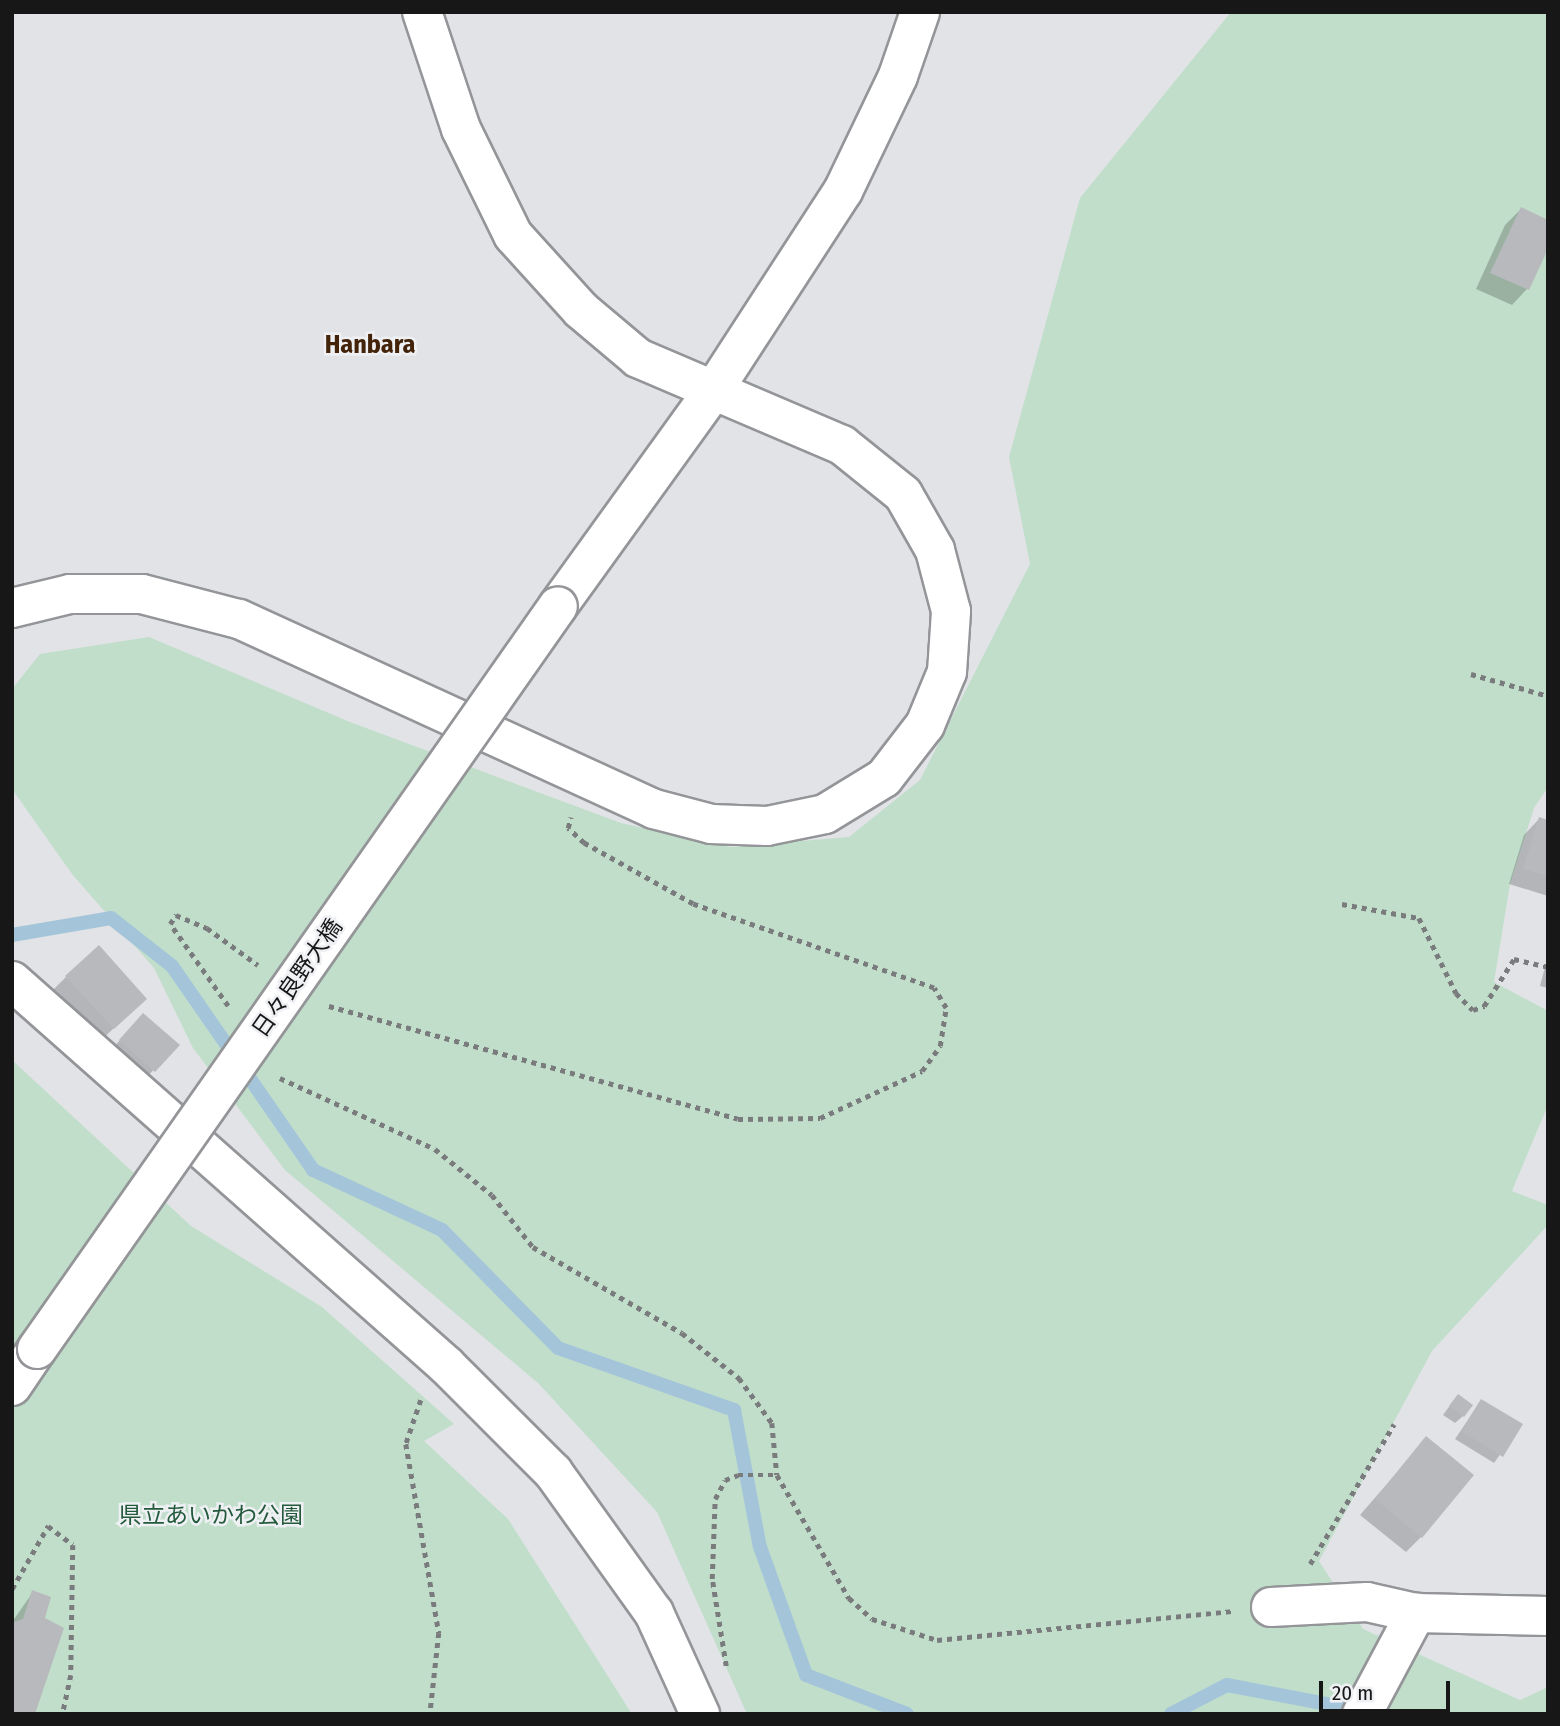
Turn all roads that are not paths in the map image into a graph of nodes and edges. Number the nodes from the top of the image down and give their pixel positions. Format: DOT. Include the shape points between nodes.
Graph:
graph roads {
  1 [pos="422,12"];
  2 [pos="920,12"];
  3 [pos="713,391"];
  4 [pos="12,608"];
  5 [pos="12,981"];
  6 [pos="12,1386"];
  7 [pos="1271,1607"];
  8 [pos="1416,1613"];
  9 [pos="1548,1616"];
  10 [pos="698,1708"];
  11 [pos="1362,1714"];
  1 -- 3 [label="street" via="461,129 513,235 581,310 638,358"];
  2 -- 3 [label="street, 日々良野大橋" via="898,76 843,191"];
  3 -- 4 [label="street" via="842,445 903,494 936,550 951,611 947,672 925,725 884,778 825,814 767,826 711,824 605,786 239,619 142,594 70,594"];
  3 -- 6 [label="street, 日々良野大橋, bridge"];
  5 -- 10 [label="street" via="447,1366 588,1514 654,1614"];
  7 -- 8 [label="street" via="1367,1602"];
  8 -- 9 [label="street"];
  8 -- 11 [label="street"];
}
